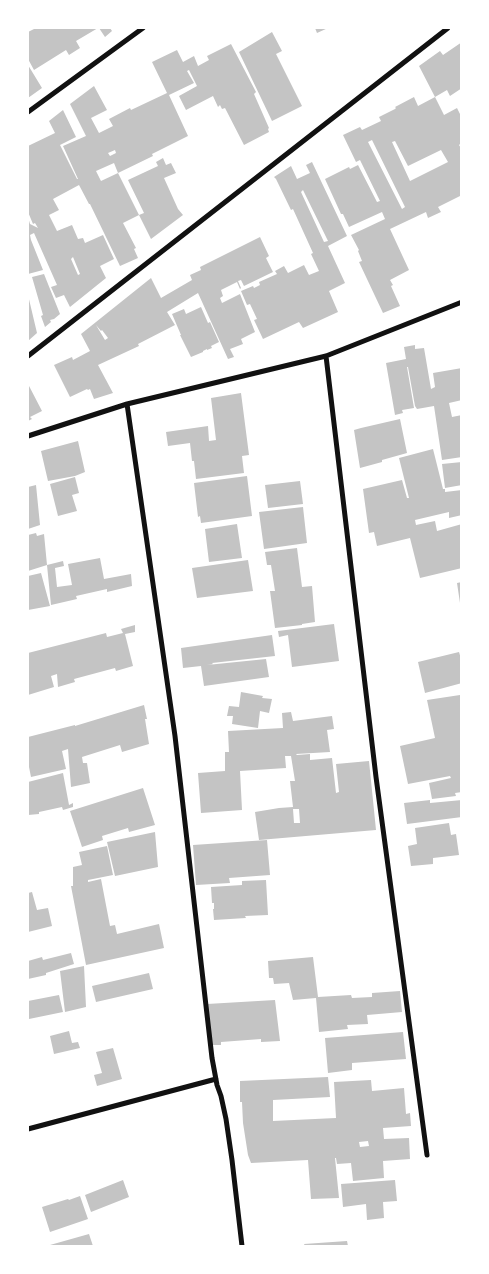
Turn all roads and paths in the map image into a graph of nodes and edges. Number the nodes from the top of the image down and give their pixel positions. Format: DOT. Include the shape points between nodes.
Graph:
graph roads {
  1 [pos="143,28"];
  2 [pos="448,28"];
  3 [pos="28,112"];
  4 [pos="462,302"];
  5 [pos="28,356"];
  6 [pos="326,356"];
  7 [pos="127,404"];
  8 [pos="28,436"];
  9 [pos="216,1079"];
  10 [pos="28,1129"];
  11 [pos="427,1155"];
  12 [pos="242,1246"];
  1 -- 3 [label="street"];
  2 -- 5 [label="street"];
  4 -- 6 [label="street"];
  6 -- 7 [label="street"];
  6 -- 11 [label="street" via="375,767"];
  7 -- 8 [label="street"];
  7 -- 9 [label="street" via="175,736"];
  9 -- 10 [label="street"];
  9 -- 12 [label="street" via="226,1120"];
}
